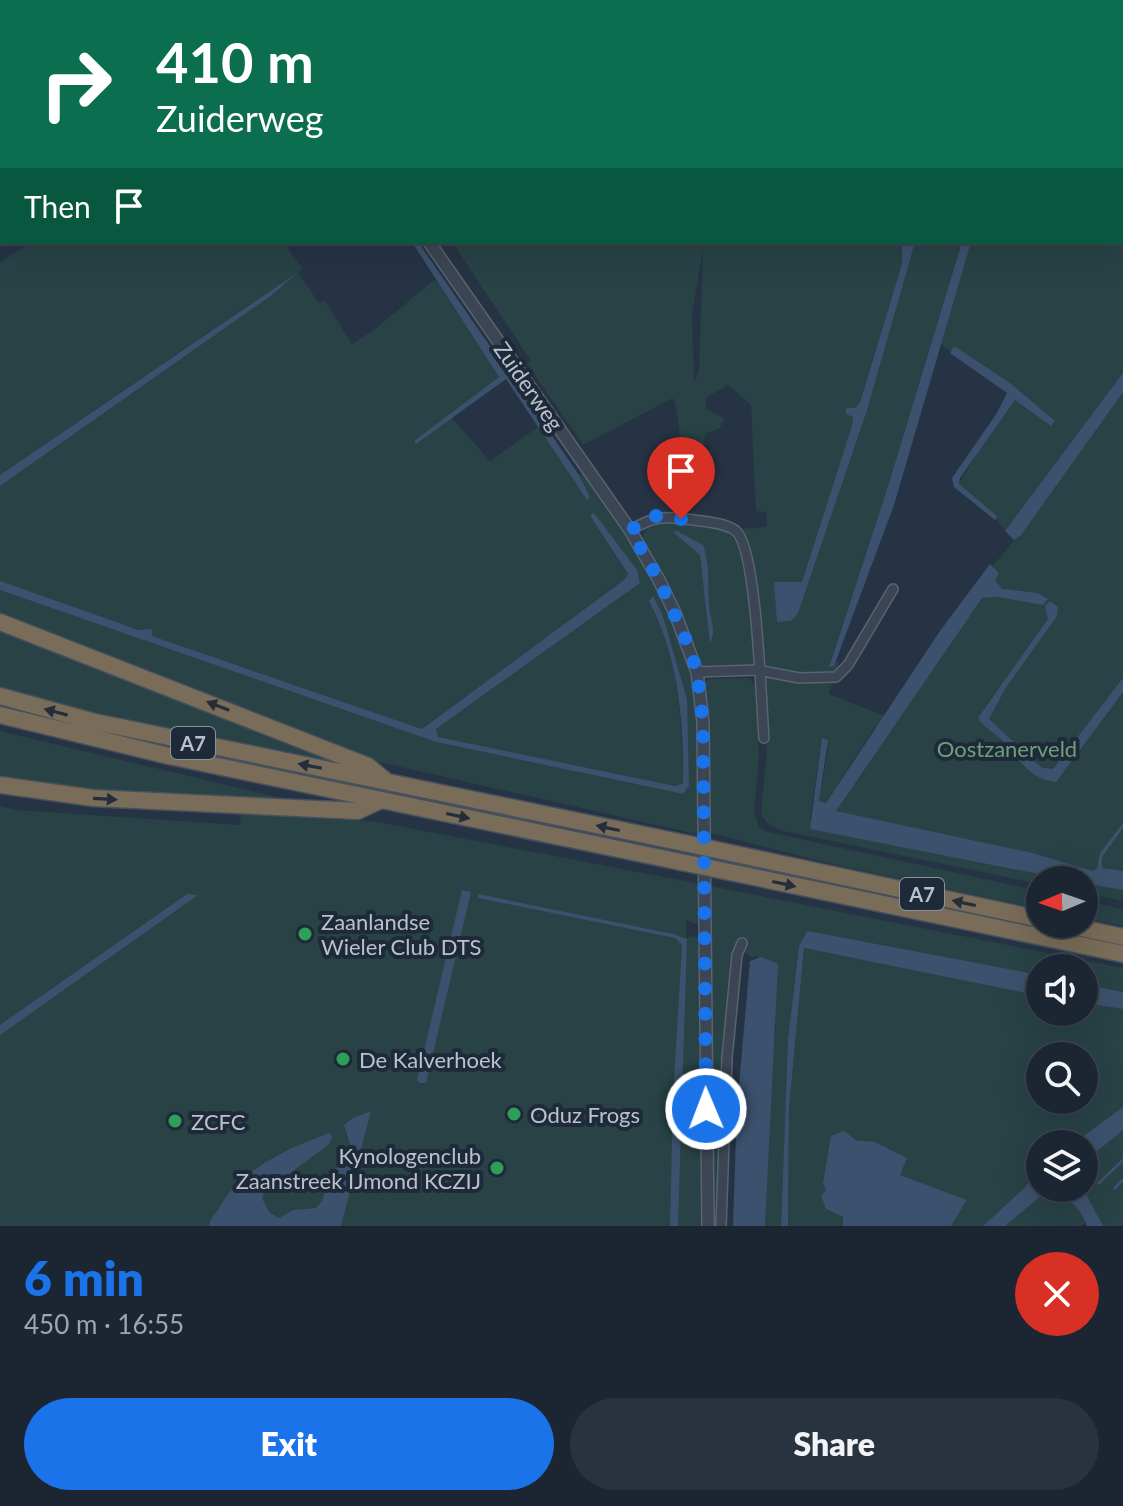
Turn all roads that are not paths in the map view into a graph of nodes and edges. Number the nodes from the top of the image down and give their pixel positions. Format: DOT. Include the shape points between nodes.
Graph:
graph roads {
  1 [pos="430,244"];
  2 [pos="630,530"];
  3 [pos="893,589"];
  4 [pos="0,622"];
  5 [pos="758,670"];
  6 [pos="697,672"];
  7 [pos="0,696"];
  8 [pos="0,715"];
  9 [pos="764,738"];
  10 [pos="387,782"];
  11 [pos="0,785"];
  12 [pos="381,800"];
  13 [pos="1026,916"];
  14 [pos="1098,932"];
  15 [pos="1123,937"];
  16 [pos="742,943"];
  17 [pos="1123,954"];
  18 [pos="708,1226"];
  19 [pos="721,1226"];
  1 -- 2 [label="street, Zuiderweg"];
  2 -- 5 [label="street" via="656,516 707,522 736,532 747,557"];
  2 -- 6 [label="street, Zuiderweg" via="675,613"];
  3 -- 5 [label="street" via="836,677 799,678"];
  10 -- 4 [label="highway, A7, one-way" via="368,766"];
  5 -- 6 [label="street"];
  5 -- 9 [label="street"];
  6 -- 18 [label="street, Zuiderweg" via="703,722"];
  10 -- 7 [label="highway, A7, one-way" via="91,721"];
  8 -- 12 [label="highway, A7"];
  13 -- 10 [label="highway, A7, one-way, bridge"];
  11 -- 12 [label="highway, A7, one-way" via="93,798 358,811"];
  12 -- 17 [label="highway, A7, one-way, bridge"];
  14 -- 15 [label="highway"];
  16 -- 19 [label="street" via="727,1058"];
}
